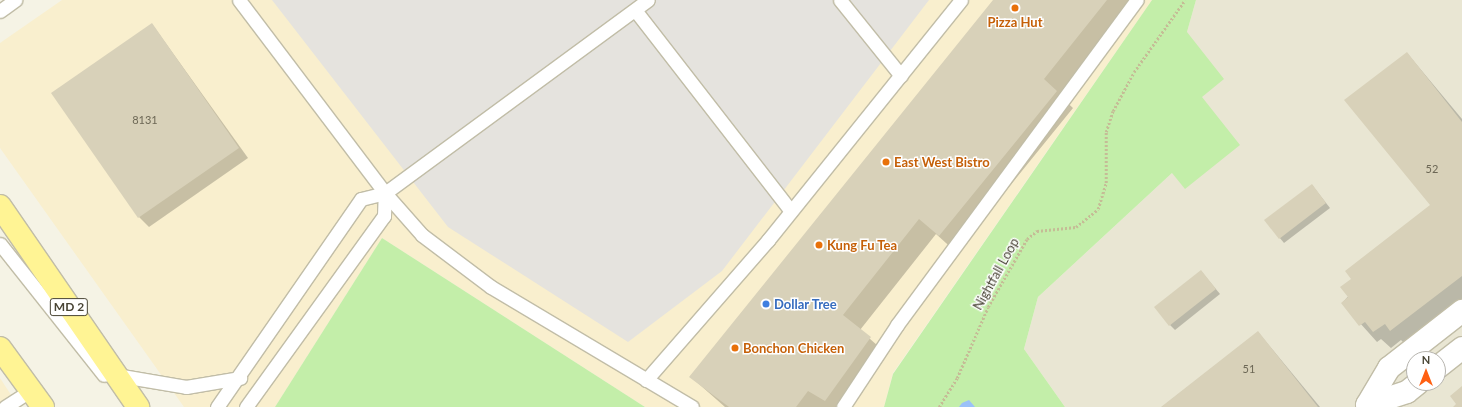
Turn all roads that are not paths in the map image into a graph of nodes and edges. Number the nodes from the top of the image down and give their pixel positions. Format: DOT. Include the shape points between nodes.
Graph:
graph roads {
  1 [pos="15,0"];
  2 [pos="239,0"];
  3 [pos="648,0"];
  4 [pos="840,0"];
  5 [pos="961,0"];
  6 [pos="1137,0"];
  7 [pos="635,10"];
  8 [pos="0,11"];
  9 [pos="901,76"];
  10 [pos="384,193"];
  11 [pos="0,206"];
  12 [pos="791,211"];
  13 [pos="0,244"];
  14 [pos="1462,311"];
  15 [pos="0,348"];
  16 [pos="1462,348"];
  17 [pos="1411,351"];
  18 [pos="1406,355"];
  19 [pos="1446,361"];
  20 [pos="116,375"];
  21 [pos="240,378"];
  22 [pos="646,380"];
  23 [pos="1408,391"];
  24 [pos="37,399"];
  25 [pos="5,407"];
  26 [pos="131,407"];
  27 [pos="138,407"];
  28 [pos="217,407"];
  29 [pos="246,407"];
  30 [pos="692,407"];
  31 [pos="843,407"];
  1 -- 8 [label="lane"];
  2 -- 10 [label="lane"];
  3 -- 7 [label="lane"];
  4 -- 9 [label="lane"];
  5 -- 9 [label="lane"];
  6 -- 31 [label="lane" via="897,325"];
  7 -- 10 [label="lane"];
  7 -- 12 [label="lane"];
  9 -- 12 [label="lane"];
  10 -- 21 [label="lane" via="361,199"];
  10 -- 22 [label="lane" via="422,235 491,287"];
  10 -- 29 [label="lane" via="384,216"];
  11 -- 20 [label="main road, MD 2"];
  12 -- 22 [label="lane"];
  13 -- 26 [label="lane"];
  14 -- 17 [label="street"];
  15 -- 24 [label="main road"];
  16 -- 19 [label="street"];
  18 -- 23 [label="street" via="1389,368 1367,405"];
  20 -- 21 [label="lane" via="186,387"];
  20 -- 27 [label="main road, MD 2"];
  21 -- 28 [label="lane"];
  22 -- 30 [label="lane"];
  24 -- 25 [label="lane"];
}
